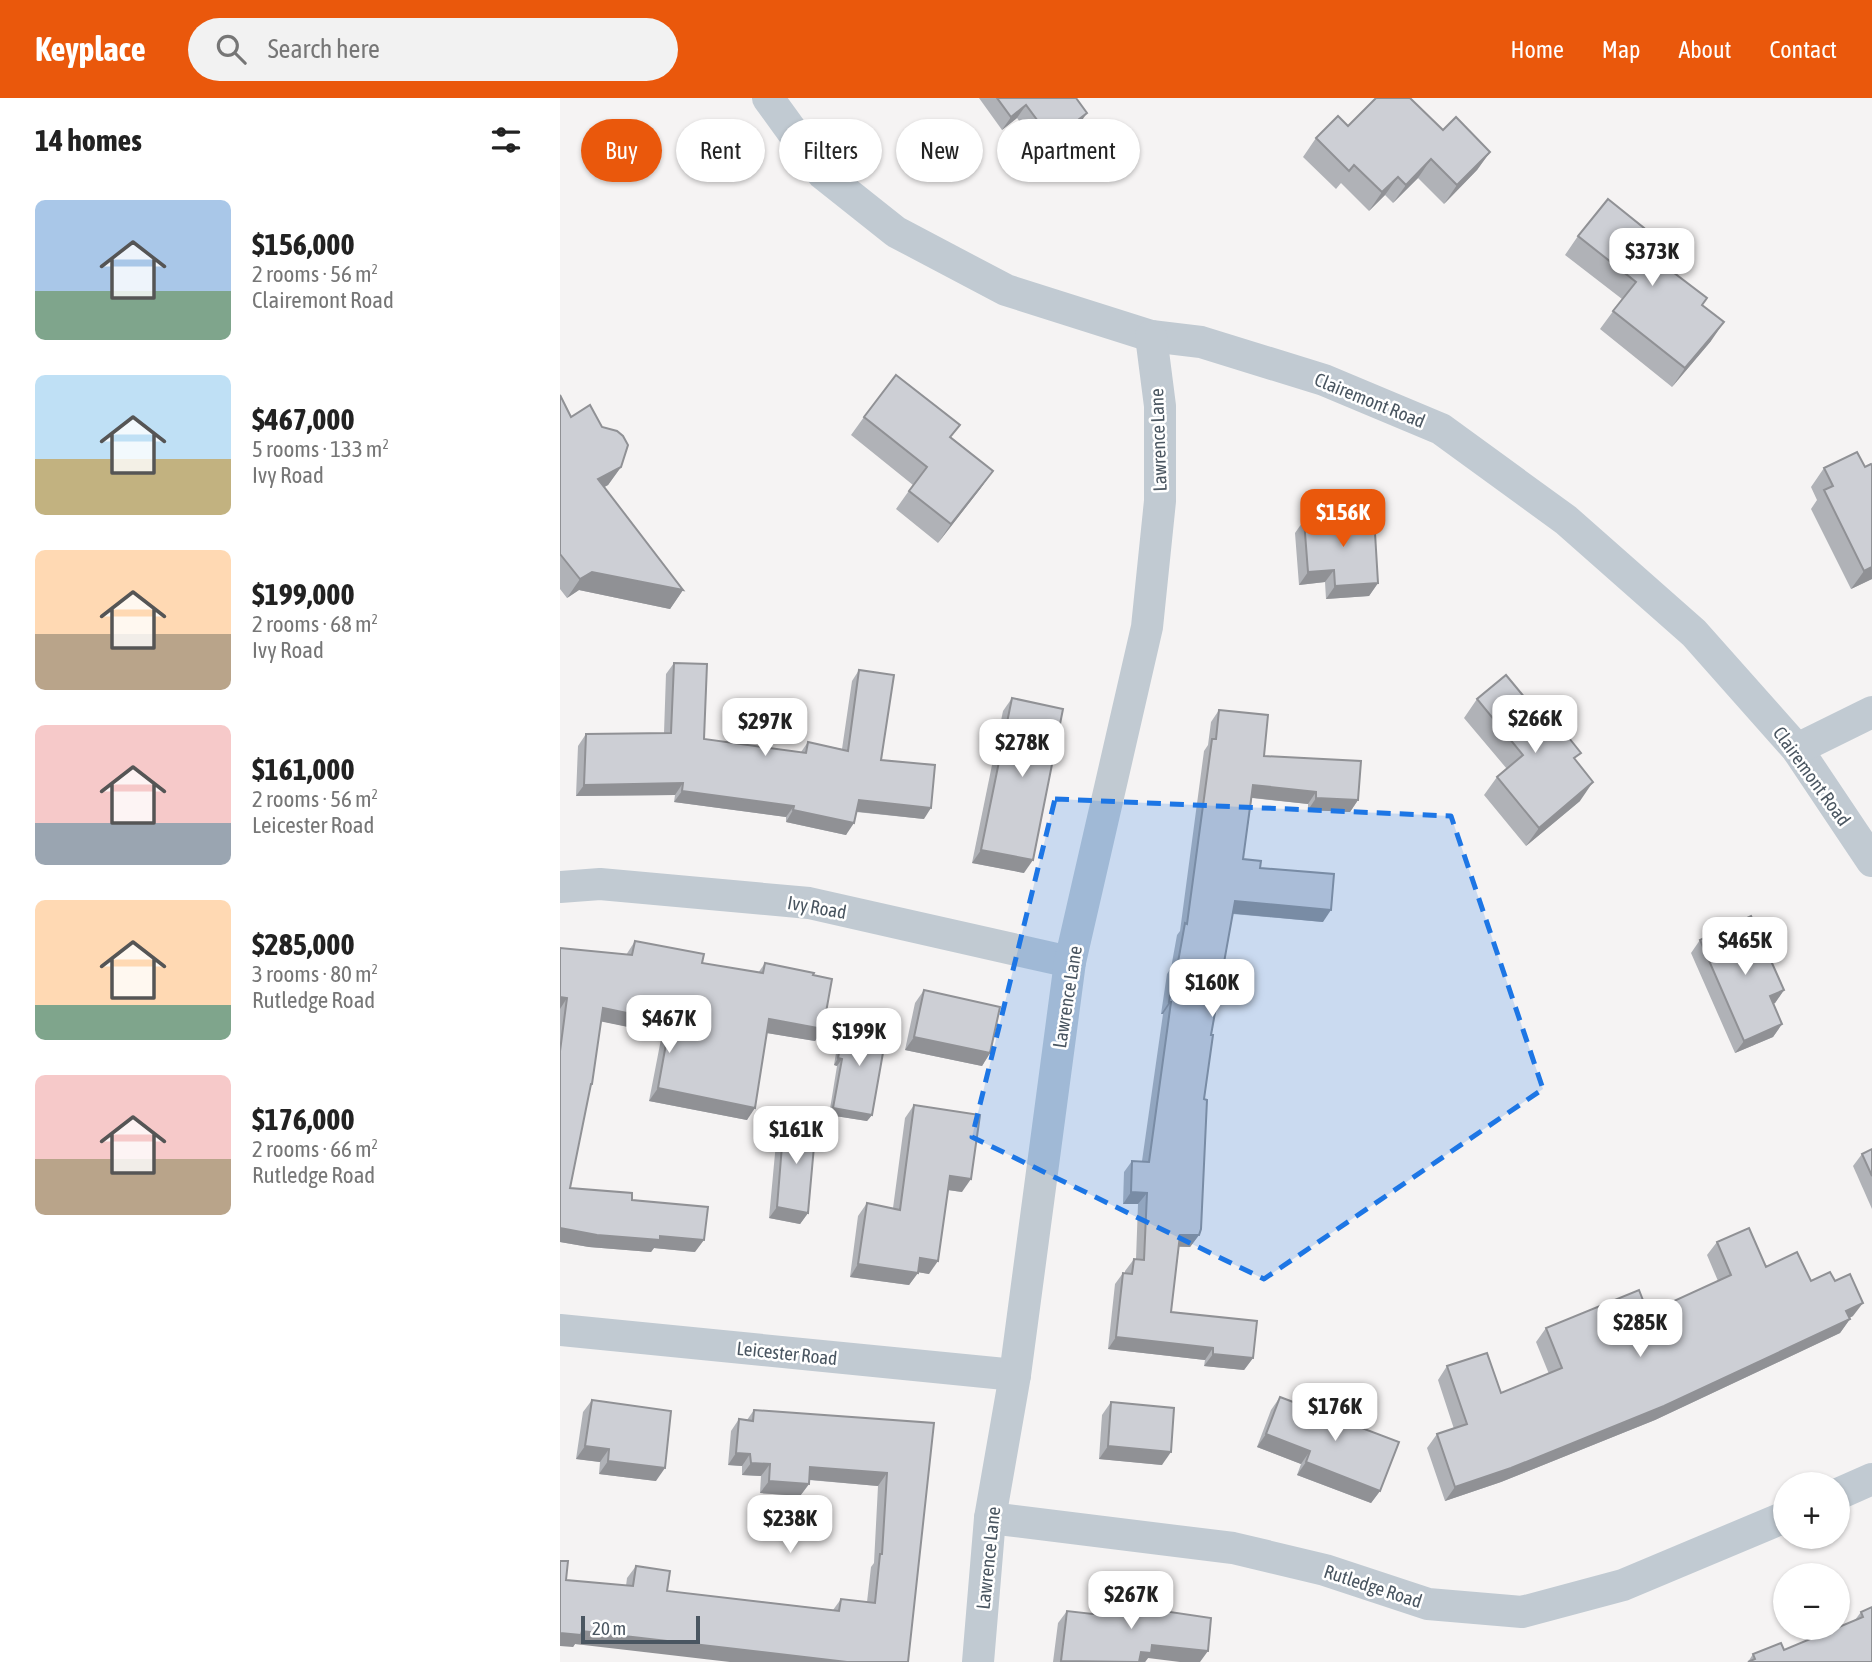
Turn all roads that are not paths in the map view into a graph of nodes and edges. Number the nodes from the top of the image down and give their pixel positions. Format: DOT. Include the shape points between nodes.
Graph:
graph roads {
  1 [pos="768,98"];
  2 [pos="1151,336"];
  3 [pos="1872,712"];
  4 [pos="1797,749"];
  5 [pos="1872,861"];
  6 [pos="560,887"];
  7 [pos="1070,962"];
  8 [pos="560,1330"];
  9 [pos="1015,1375"];
  10 [pos="1872,1479"];
  11 [pos="1850,1489"];
  12 [pos="990,1518"];
  13 [pos="1773,1522"];
  14 [pos="978,1662"];
  1 -- 2 [label="street, Clairemont Road" via="823,174 896,232 1006,290"];
  2 -- 4 [label="street, Clairemont Road" via="1201,342 1324,380 1441,429 1566,520 1693,633"];
  2 -- 7 [label="street, Lawrence Lane" via="1160,406 1160,501 1147,627"];
  3 -- 4 [label="street"];
  4 -- 5 [label="street, Clairemont Road"];
  6 -- 7 [label="street, Ivy Road" via="600,884 810,903"];
  7 -- 9 [label="street, Lawrence Lane"];
  8 -- 9 [label="street, Leicester Road"];
  9 -- 12 [label="street, Lawrence Lane"];
  10 -- 11 [label="street"];
  12 -- 13 [label="street, Rutledge Road" via="1233,1548 1325,1570 1428,1604 1522,1612 1623,1585"];
  12 -- 14 [label="street, Lawrence Lane"];
}
